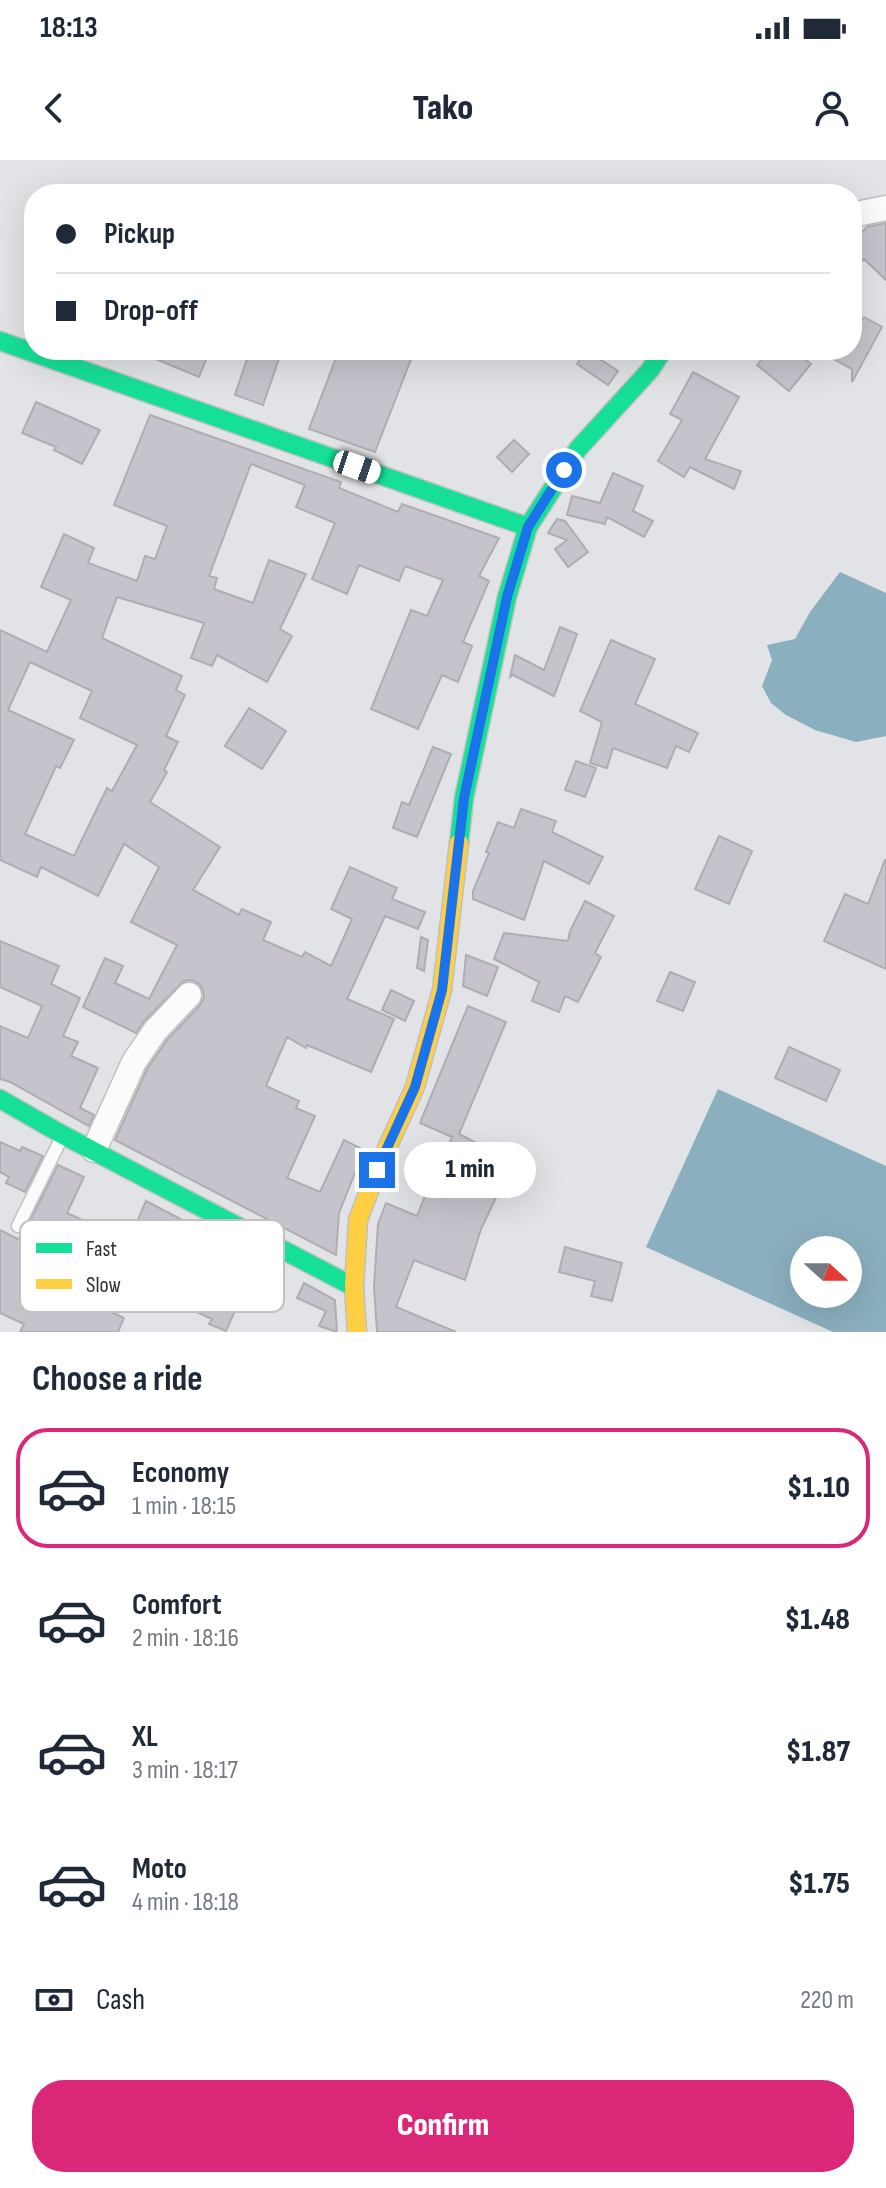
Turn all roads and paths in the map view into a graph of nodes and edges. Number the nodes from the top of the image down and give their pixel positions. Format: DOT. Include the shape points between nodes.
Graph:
graph roads {
  1 [pos="886,208"];
  2 [pos="862,213"];
  3 [pos="0,341"];
  4 [pos="24,349"];
  5 [pos="54,360"];
  6 [pos="656,360"];
  7 [pos="528,527"];
  8 [pos="189,995"];
  9 [pos="0,1099"];
  10 [pos="63,1135"];
  11 [pos="94,1150"];
  12 [pos="21,1220"];
  13 [pos="227,1220"];
  14 [pos="20,1222"];
  15 [pos="18,1226"];
  16 [pos="284,1250"];
  17 [pos="354,1287"];
  18 [pos="357,1332"];
  1 -- 2 [label="street"];
  3 -- 4 [label="street"];
  5 -- 7 [label="street"];
  6 -- 7 [label="street" via="578,449"];
  7 -- 17 [label="street" via="507,597 464,798 442,990 415,1087 358,1220"];
  8 -- 11 [label="street" via="134,1062"];
  9 -- 10 [label="street"];
  10 -- 11 [label="street"];
  10 -- 12 [label="lane"];
  11 -- 13 [label="street"];
  14 -- 15 [label="lane"];
  16 -- 17 [label="street"];
  17 -- 18 [label="street"];
}
